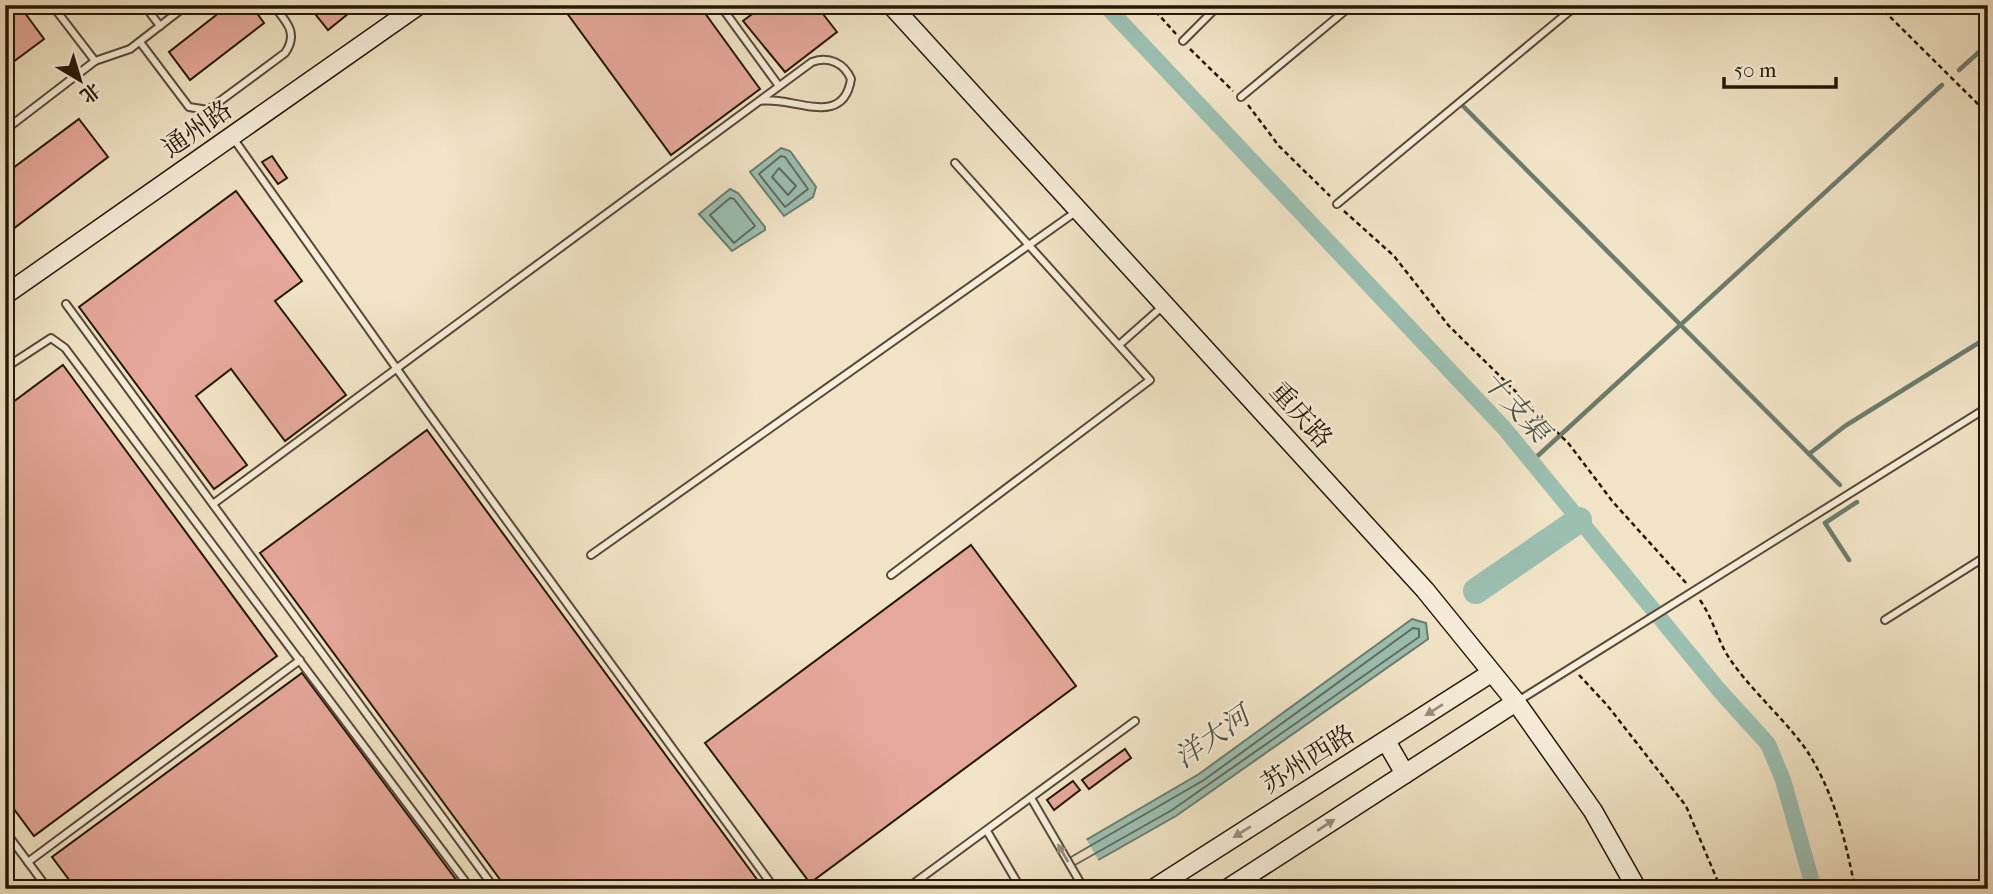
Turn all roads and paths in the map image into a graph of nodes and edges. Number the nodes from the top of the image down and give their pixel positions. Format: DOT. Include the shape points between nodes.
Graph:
graph roads {
  1 [pos="52,5"];
  2 [pos="144,5"];
  3 [pos="187,5"];
  4 [pos="273,5"];
  5 [pos="419,5"];
  6 [pos="720,5"];
  7 [pos="891,5"];
  8 [pos="1150,5"];
  9 [pos="1219,5"];
  10 [pos="1352,5"];
  11 [pos="1577,5"];
  12 [pos="1878,5"];
  13 [pos="160,26"];
  14 [pos="1183,41"];
  15 [pos="140,42"];
  16 [pos="95,61"];
  17 [pos="779,86"];
  18 [pos="1241,97"];
  19 [pos="759,101"];
  20 [pos="1988,114"];
  21 [pos="5,130"];
  22 [pos="232,136"];
  23 [pos="955,163"];
  24 [pos="1338,204"];
  25 [pos="1078,210"];
  26 [pos="1029,245"];
  27 [pos="5,295"];
  28 [pos="66,304"];
  29 [pos="1164,304"];
  30 [pos="1119,345"];
  31 [pos="5,368"];
  32 [pos="397,368"];
  33 [pos="1988,407"];
  34 [pos="213,504"];
  35 [pos="591,555"];
  36 [pos="1988,555"];
  37 [pos="891,575"];
  38 [pos="1693,591"];
  39 [pos="1885,620"];
  40 [pos="300,660"];
  41 [pos="1572,667"];
  42 [pos="1491,673"];
  43 [pos="1516,702"];
  44 [pos="1135,721"];
  45 [pos="1386,740"];
  46 [pos="1405,774"];
  47 [pos="1031,799"];
  48 [pos="5,831"];
  49 [pos="987,831"];
  50 [pos="12,840"];
  51 [pos="5,845"];
  52 [pos="28,862"];
  53 [pos="48,889"];
  54 [pos="471,889"];
  55 [pos="495,889"];
  56 [pos="775,889"];
  57 [pos="906,889"];
  58 [pos="1021,889"];
  59 [pos="1084,889"];
  60 [pos="1153,889"];
  61 [pos="1227,889"];
  62 [pos="1637,889"];
  63 [pos="1721,889"];
  64 [pos="1856,889"];
  1 -- 16 [label="lane"];
  2 -- 13 [label="lane"];
  3 -- 13 [label="lane"];
  4 -- 15 [label="lane" via="290,28 290,46 208,110 189,107"];
  5 -- 22 [label="street, 通州路"];
  6 -- 17 [label="lane"];
  7 -- 25 [label="street, 重庆路"];
  8 -- 14 [label="path"];
  9 -- 14 [label="lane"];
  10 -- 18 [label="lane"];
  11 -- 24 [label="lane"];
  12 -- 20 [label="path"];
  13 -- 15 [label="lane"];
  14 -- 18 [label="path"];
  15 -- 16 [label="lane"];
  16 -- 21 [label="lane"];
  17 -- 19 [label="lane"];
  17 -- 19 [label="lane" via="822,59 846,69 851,79 844,99 836,106 823,109 772,99"];
  18 -- 24 [label="path" via="1279,146"];
  19 -- 32 [label="lane"];
  22 -- 27 [label="street, 通州路"];
  22 -- 32 [label="lane"];
  23 -- 26 [label="lane"];
  24 -- 38 [label="path" via="1394,256 1449,326 1556,431"];
  25 -- 26 [label="lane"];
  25 -- 29 [label="street, 重庆路"];
  26 -- 30 [label="lane"];
  26 -- 35 [label="lane"];
  28 -- 34 [label="lane"];
  29 -- 30 [label="lane"];
  29 -- 42 [label="street, 重庆路" via="1425,590"];
  30 -- 37 [label="lane" via="1150,380"];
  31 -- 40 [label="lane" via="51,338 65,348"];
  32 -- 34 [label="lane"];
  32 -- 56 [label="lane"];
  33 -- 38 [label="lane"];
  34 -- 55 [label="lane"];
  36 -- 39 [label="lane"];
  38 -- 41 [label="lane"];
  38 -- 64 [label="path" via="1710,614 1727,653 1820,773"];
  40 -- 52 [label="lane"];
  40 -- 54 [label="lane"];
  41 -- 43 [label="lane"];
  41 -- 63 [label="path" via="1686,806"];
  42 -- 43 [label="street, 重庆路"];
  42 -- 45 [label="street, 苏州西路, one-way"];
  43 -- 46 [label="street"];
  43 -- 62 [label="street, 重庆路" via="1593,811"];
  44 -- 47 [label="lane"];
  45 -- 46 [label="street"];
  45 -- 60 [label="street, 苏州西路, one-way"];
  61 -- 46 [label="street, one-way"];
  47 -- 49 [label="lane"];
  59 -- 47 [label="lane, one-way"];
  48 -- 50 [label="lane"];
  49 -- 57 [label="lane"];
  49 -- 58 [label="lane"];
  50 -- 51 [label="lane"];
  50 -- 52 [label="lane"];
  52 -- 53 [label="lane"];
}
